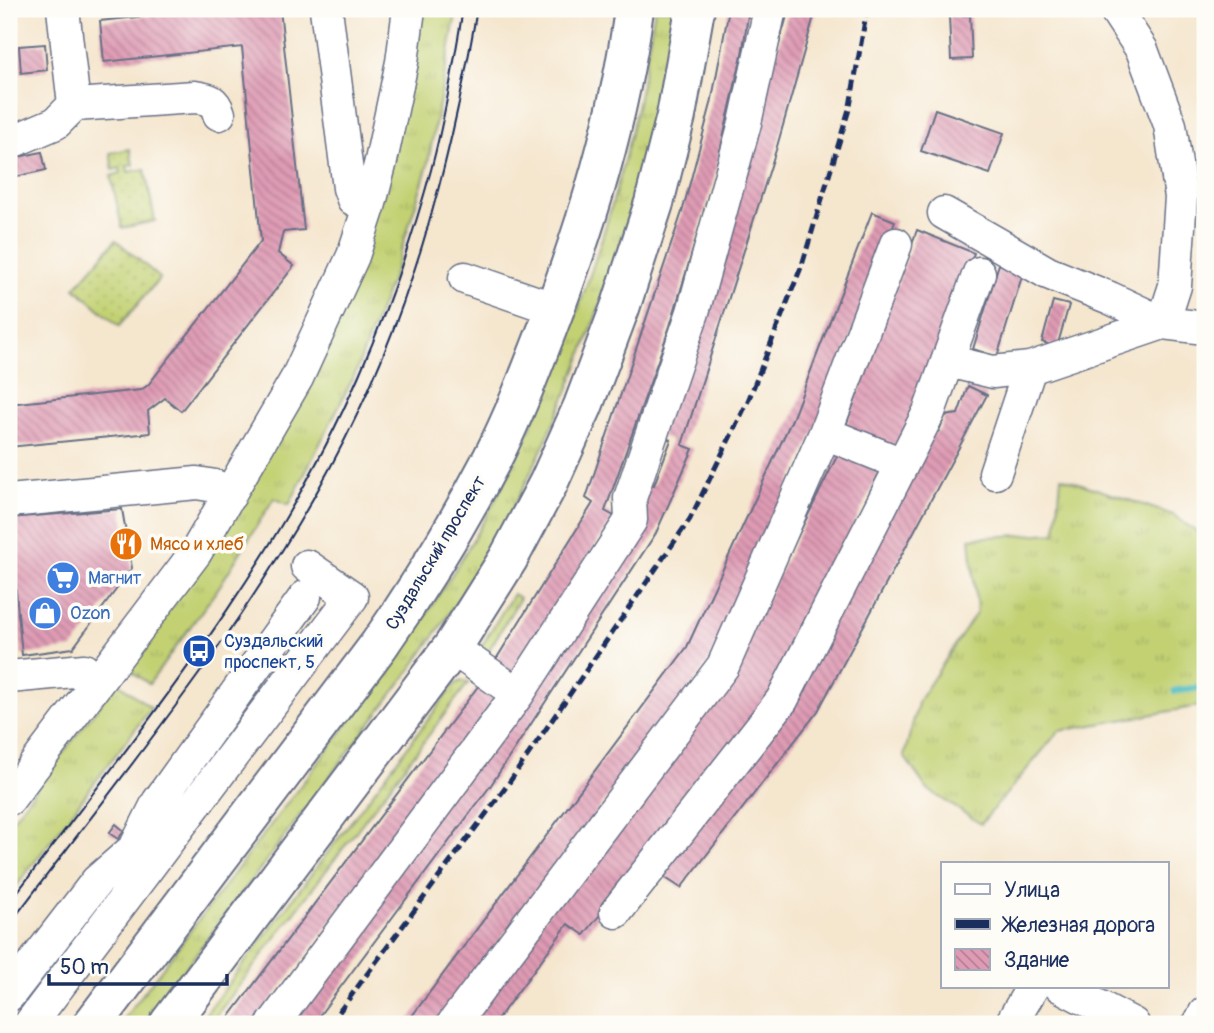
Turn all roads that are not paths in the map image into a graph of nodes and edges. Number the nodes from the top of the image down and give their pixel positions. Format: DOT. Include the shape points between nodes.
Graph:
graph roads {
  1 [pos="63,9"];
  2 [pos="326,9"];
  3 [pos="409,9"];
  4 [pos="607,9"];
  5 [pos="634,9"];
  6 [pos="695,9"];
  7 [pos="770,9"];
  8 [pos="1115,9"];
  9 [pos="74,105"];
  10 [pos="219,114"];
  11 [pos="611,128"];
  12 [pos="9,143"];
  13 [pos="369,206"];
  14 [pos="944,213"];
  15 [pos="897,244"];
  16 [pos="979,273"];
  17 [pos="465,278"];
  18 [pos="555,309"];
  19 [pos="1163,323"];
  20 [pos="1205,328"];
  21 [pos="948,361"];
  22 [pos="1030,368"];
  23 [pos="825,433"];
  24 [pos="902,464"];
  25 [pos="995,473"];
  26 [pos="230,495"];
  27 [pos="9,501"];
  28 [pos="452,648"];
  29 [pos="84,670"];
  30 [pos="9,677"];
  31 [pos="518,694"];
  32 [pos="11,789"];
  33 [pos="144,855"];
  34 [pos="193,892"];
  35 [pos="616,912"];
  36 [pos="1032,988"];
  37 [pos="1064,988"];
  38 [pos="9,995"];
  39 [pos="1205,1013"];
  40 [pos="30,1024"];
  41 [pos="93,1024"];
  42 [pos="169,1024"];
  43 [pos="273,1024"];
  44 [pos="453,1024"];
  45 [pos="1011,1024"];
  46 [pos="1133,1024"];
  47 [pos="1199,1024"];
  1 -- 9 [label="street"];
  2 -- 13 [label="street" via="349,188 353,198"];
  3 -- 13 [label="street" via="402,62"];
  4 -- 11 [label="main road"];
  5 -- 11 [label="main road, Суздальский проспект"];
  6 -- 28 [label="main road" via="676,116 654,203 583,407 508,559"];
  7 -- 31 [label="street" via="745,123 693,312 630,498 631,520"];
  8 -- 19 [label="street" via="1142,50 1170,125 1181,197 1175,286"];
  9 -- 10 [label="street" via="195,97 216,104"];
  9 -- 12 [label="street" via="56,123"];
  11 -- 18 [label="main road, Суздальский проспект"];
  13 -- 26 [label="street" via="353,256 297,378"];
  14 -- 19 [label="street" via="1048,273"];
  15 -- 23 [label="street"];
  16 -- 21 [label="street"];
  17 -- 18 [label="street"];
  18 -- 34 [label="main road, Суздальский проспект" via="494,456 419,587"];
  19 -- 20 [label="street"];
  19 -- 22 [label="street"];
  21 -- 22 [label="street" via="993,372"];
  21 -- 24 [label="street"];
  22 -- 25 [label="street"];
  23 -- 24 [label="street"];
  23 -- 44 [label="street" via="723,666"];
  24 -- 35 [label="street" via="782,700"];
  26 -- 27 [label="street" via="197,483"];
  26 -- 32 [label="street" via="196,552"];
  28 -- 31 [label="street"];
  28 -- 42 [label="main road"];
  29 -- 30 [label="street"];
  31 -- 43 [label="street"];
  33 -- 33 [label="street" via="352,597 306,582 158,802"];
  33 -- 34 [label="street"];
  33 -- 38 [label="street" via="97,881"];
  33 -- 40 [label="street"];
  34 -- 41 [label="main road, Суздальский проспект"];
  36 -- 45 [label="street"];
  37 -- 46 [label="street"];
  39 -- 47 [label="street"];
}
